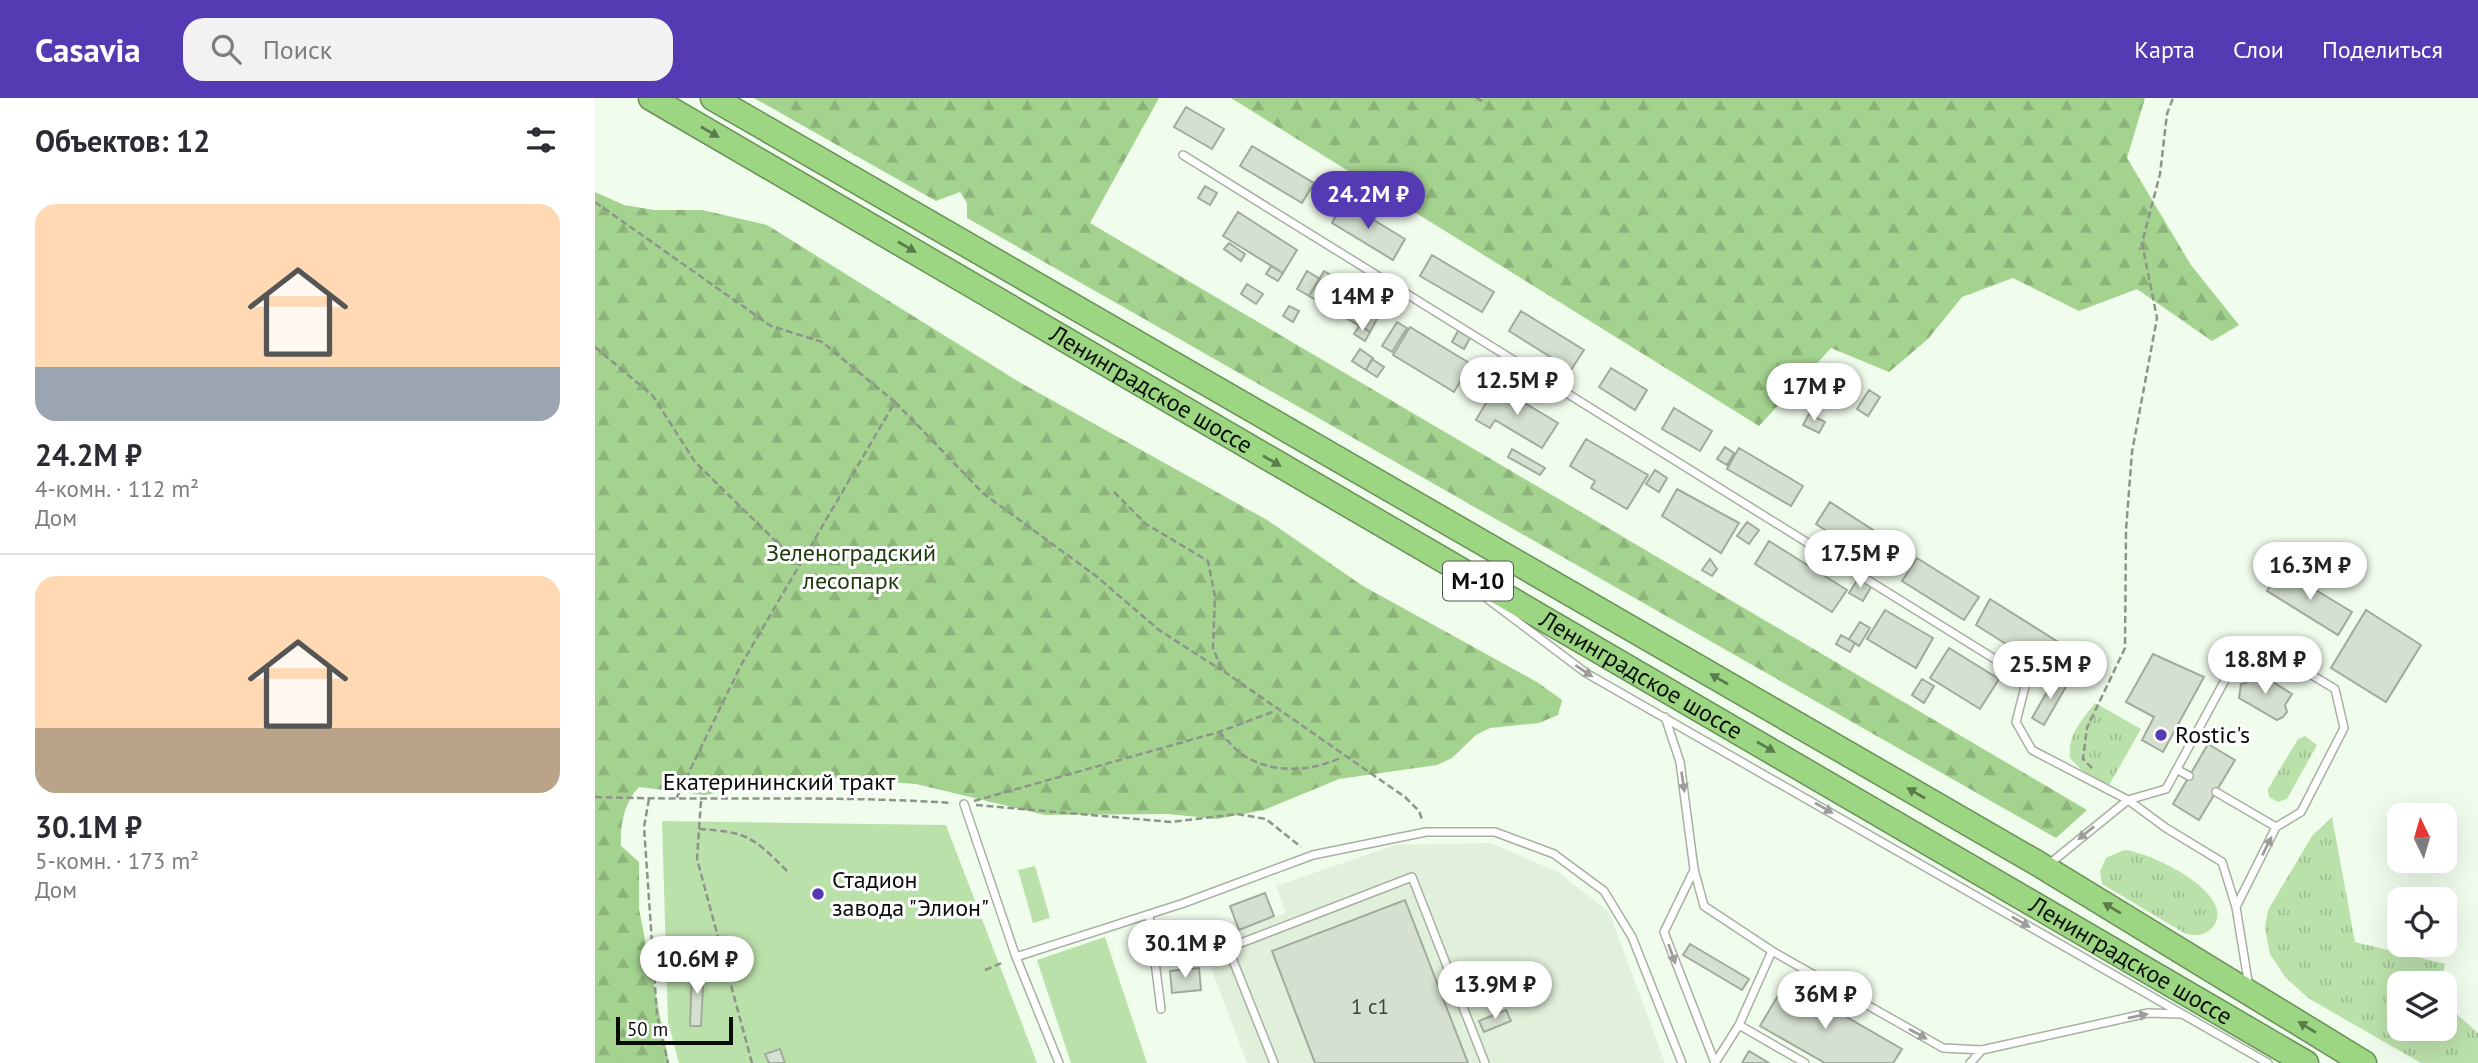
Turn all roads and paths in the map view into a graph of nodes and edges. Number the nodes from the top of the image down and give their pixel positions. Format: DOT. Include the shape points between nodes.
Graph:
graph roads {
  1 [pos="651,98"];
  2 [pos="713,98"];
  3 [pos="1476,98"];
  4 [pos="2173,98"];
  5 [pos="1486,103"];
  6 [pos="1183,155"];
  7 [pos="595,202"];
  8 [pos="595,347"];
  9 [pos="895,402"];
  10 [pos="1114,492"];
  11 [pos="1412,542"];
  12 [pos="800,565"];
  13 [pos="1222,670"];
  14 [pos="1276,710"];
  15 [pos="1665,717"];
  16 [pos="1219,732"];
  17 [pos="1343,756"];
  18 [pos="2094,769"];
  19 [pos="2178,770"];
  20 [pos="2189,776"];
  21 [pos="2216,792"];
  22 [pos="595,797"];
  23 [pos="649,799"];
  24 [pos="676,799"];
  25 [pos="2127,800"];
  26 [pos="701,801"];
  27 [pos="964,804"];
  28 [pos="2276,827"];
  29 [pos="699,830"];
  30 [pos="1426,832"];
  31 [pos="1313,855"];
  32 [pos="2044,867"];
  33 [pos="1694,869"];
  34 [pos="787,871"];
  35 [pos="2236,906"];
  36 [pos="1149,915"];
  37 [pos="1772,951"];
  38 [pos="1016,957"];
  39 [pos="985,970"];
  40 [pos="2249,991"];
  41 [pos="1161,1009"];
  42 [pos="2181,1014"];
  43 [pos="1739,1025"];
  44 [pos="1982,1050"];
  45 [pos="668,1063"];
  46 [pos="752,1063"];
  47 [pos="1059,1063"];
  48 [pos="1274,1063"];
  49 [pos="1485,1063"];
  50 [pos="1682,1063"];
  51 [pos="1715,1063"];
  52 [pos="1805,1063"];
  53 [pos="1970,1063"];
  54 [pos="2268,1063"];
  55 [pos="2306,1063"];
  56 [pos="2364,1063"];
  1 -- 11 [label="highway, Ленинградское шоссе / М-10, one-way"];
  32 -- 2 [label="highway, Ленинградское шоссе / М-10, one-way"];
  3 -- 5 [label="path"];
  4 -- 18 [label="path" via="2142,243 2157,318 2132,452 2125,648 2087,728 2083,759"];
  6 -- 25 [label="lane" via="2027,679 2016,722 2032,750"];
  7 -- 9 [label="path" via="771,326 822,342"];
  8 -- 12 [label="path" via="653,396 695,462"];
  9 -- 12 [label="path"];
  9 -- 13 [label="path" via="984,494 1096,576 1159,630"];
  10 -- 13 [label="path" via="1146,524 1208,561 1215,597 1213,648"];
  11 -- 15 [label="lane, one-way" via="1585,673"];
  11 -- 55 [label="highway, Ленинградское шоссе / М-10, one-way"];
  12 -- 24 [label="path" via="741,665"];
  13 -- 14 [label="path"];
  14 -- 16 [label="path"];
  14 -- 17 [label="path"];
  15 -- 33 [label="lane, one-way" via="1680,762"];
  15 -- 42 [label="lane, one-way"];
  16 -- 17 [label="path" via="1247,758 1280,769 1322,767"];
  16 -- 27 [label="path"];
  17 -- 30 [label="path" via="1405,797 1419,811"];
  19 -- 20 [label="lane"];
  19 -- 25 [label="lane" via="2166,789"];
  19 -- 28 [label="lane" via="2244,645 2266,648 2335,689 2344,728 2301,812"];
  21 -- 28 [label="lane"];
  22 -- 23 [label="path, Екатерининский тракт"];
  23 -- 24 [label="path, Екатерининский тракт"];
  23 -- 45 [label="path" via="644,827 657,1016"];
  24 -- 26 [label="path, Екатерининский тракт"];
  25 -- 32 [label="lane, one-way"];
  25 -- 35 [label="lane" via="2222,862"];
  26 -- 27 [label="path, Екатерининский тракт" via="872,798"];
  26 -- 29 [label="path"];
  27 -- 31 [label="path, Екатерининский тракт" via="1171,822 1237,814 1266,819"];
  27 -- 38 [label="lane"];
  35 -- 28 [label="lane, one-way"];
  29 -- 34 [label="path" via="734,831 751,837"];
  29 -- 46 [label="path" via="697,859"];
  30 -- 31 [label="lane"];
  30 -- 50 [label="lane" via="1495,832 1554,854 1604,891 1632,937"];
  31 -- 36 [label="lane"];
  40 -- 32 [label="highway, Ленинградское шоссе / М-10, one-way"];
  33 -- 37 [label="lane" via="1705,906"];
  33 -- 51 [label="lane, one-way" via="1664,932"];
  35 -- 40 [label="lane"];
  36 -- 38 [label="lane"];
  36 -- 41 [label="lane"];
  37 -- 43 [label="lane"];
  37 -- 44 [label="lane, one-way" via="1943,1048"];
  38 -- 39 [label="path"];
  38 -- 47 [label="lane"];
  56 -- 40 [label="highway, Ленинградское шоссе / М-10, one-way"];
  44 -- 42 [label="lane, one-way" via="2148,1013"];
  42 -- 54 [label="lane"];
  43 -- 51 [label="lane"];
  43 -- 52 [label="lane"];
  44 -- 53 [label="lane"];
  48 -- 49 [label="lane" via="1228,948 1412,877"];
}
